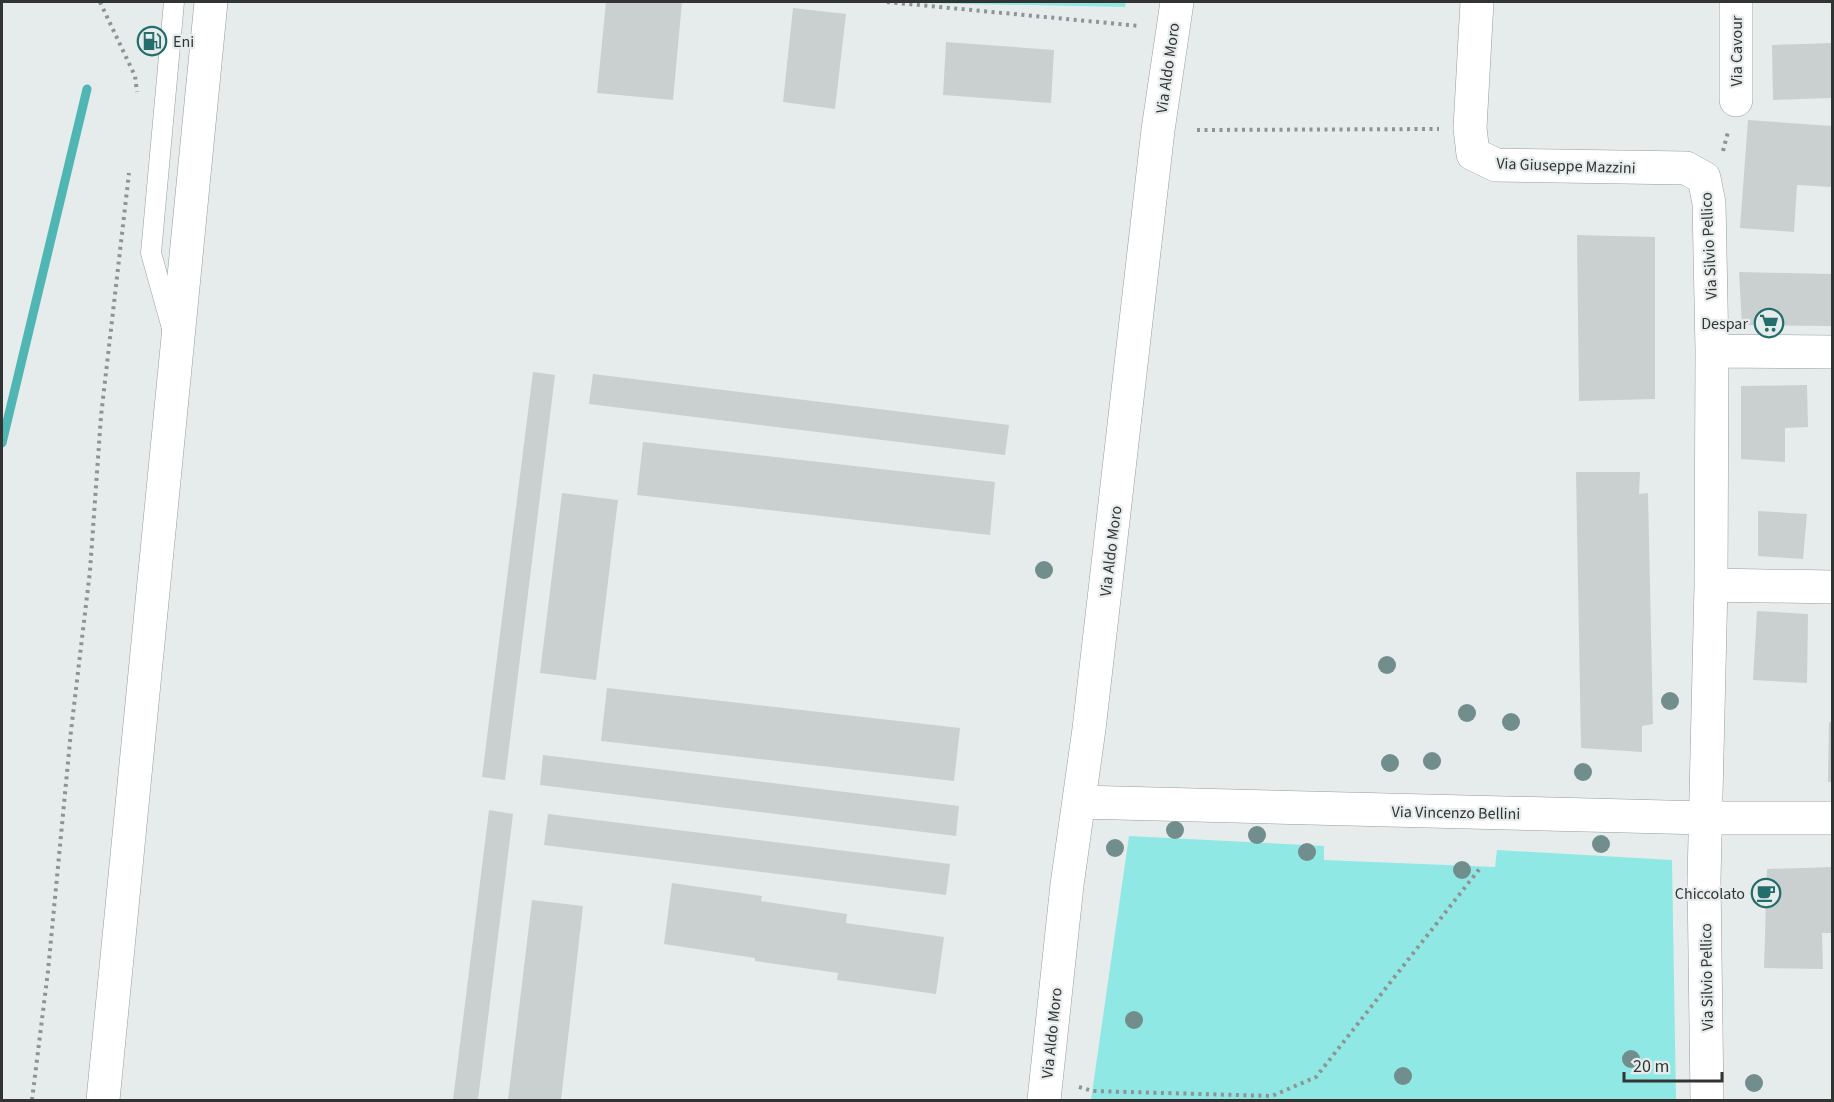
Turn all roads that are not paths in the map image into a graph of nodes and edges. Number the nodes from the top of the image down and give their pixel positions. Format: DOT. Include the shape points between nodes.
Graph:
graph roads {
  1 [pos="174,2"];
  2 [pos="211,2"];
  3 [pos="1477,2"];
  4 [pos="1736,2"];
  5 [pos="1175,15"];
  6 [pos="1736,100"];
  7 [pos="1704,178"];
  8 [pos="177,345"];
  9 [pos="1712,351"];
  10 [pos="1833,352"];
  11 [pos="1711,585"];
  12 [pos="1833,586"];
  13 [pos="1079,802"];
  14 [pos="1705,818"];
  15 [pos="1833,818"];
  16 [pos="1045,1089"];
  17 [pos="103,1101"];
  18 [pos="1707,1101"];
  1 -- 8 [label="lane" via="151,253"];
  2 -- 8 [label="main road"];
  3 -- 7 [label="main road, Via Giuseppe Mazzini" via="1470,128 1473,154 1496,165 1686,168"];
  4 -- 6 [label="main road, Via Cavour"];
  5 -- 13 [label="main road, Via Aldo Moro"];
  7 -- 9 [label="main road, Via Silvio Pellico" via="1709,202"];
  8 -- 17 [label="main road"];
  9 -- 10 [label="main road"];
  9 -- 11 [label="main road, Via Silvio Pellico"];
  11 -- 12 [label="main road"];
  11 -- 14 [label="main road, Via Silvio Pellico"];
  13 -- 14 [label="main road, Via Vincenzo Bellini"];
  13 -- 16 [label="main road, Via Aldo Moro"];
  14 -- 15 [label="main road, Via Vincenzo Bellini"];
  14 -- 18 [label="main road, Via Silvio Pellico"];
}
